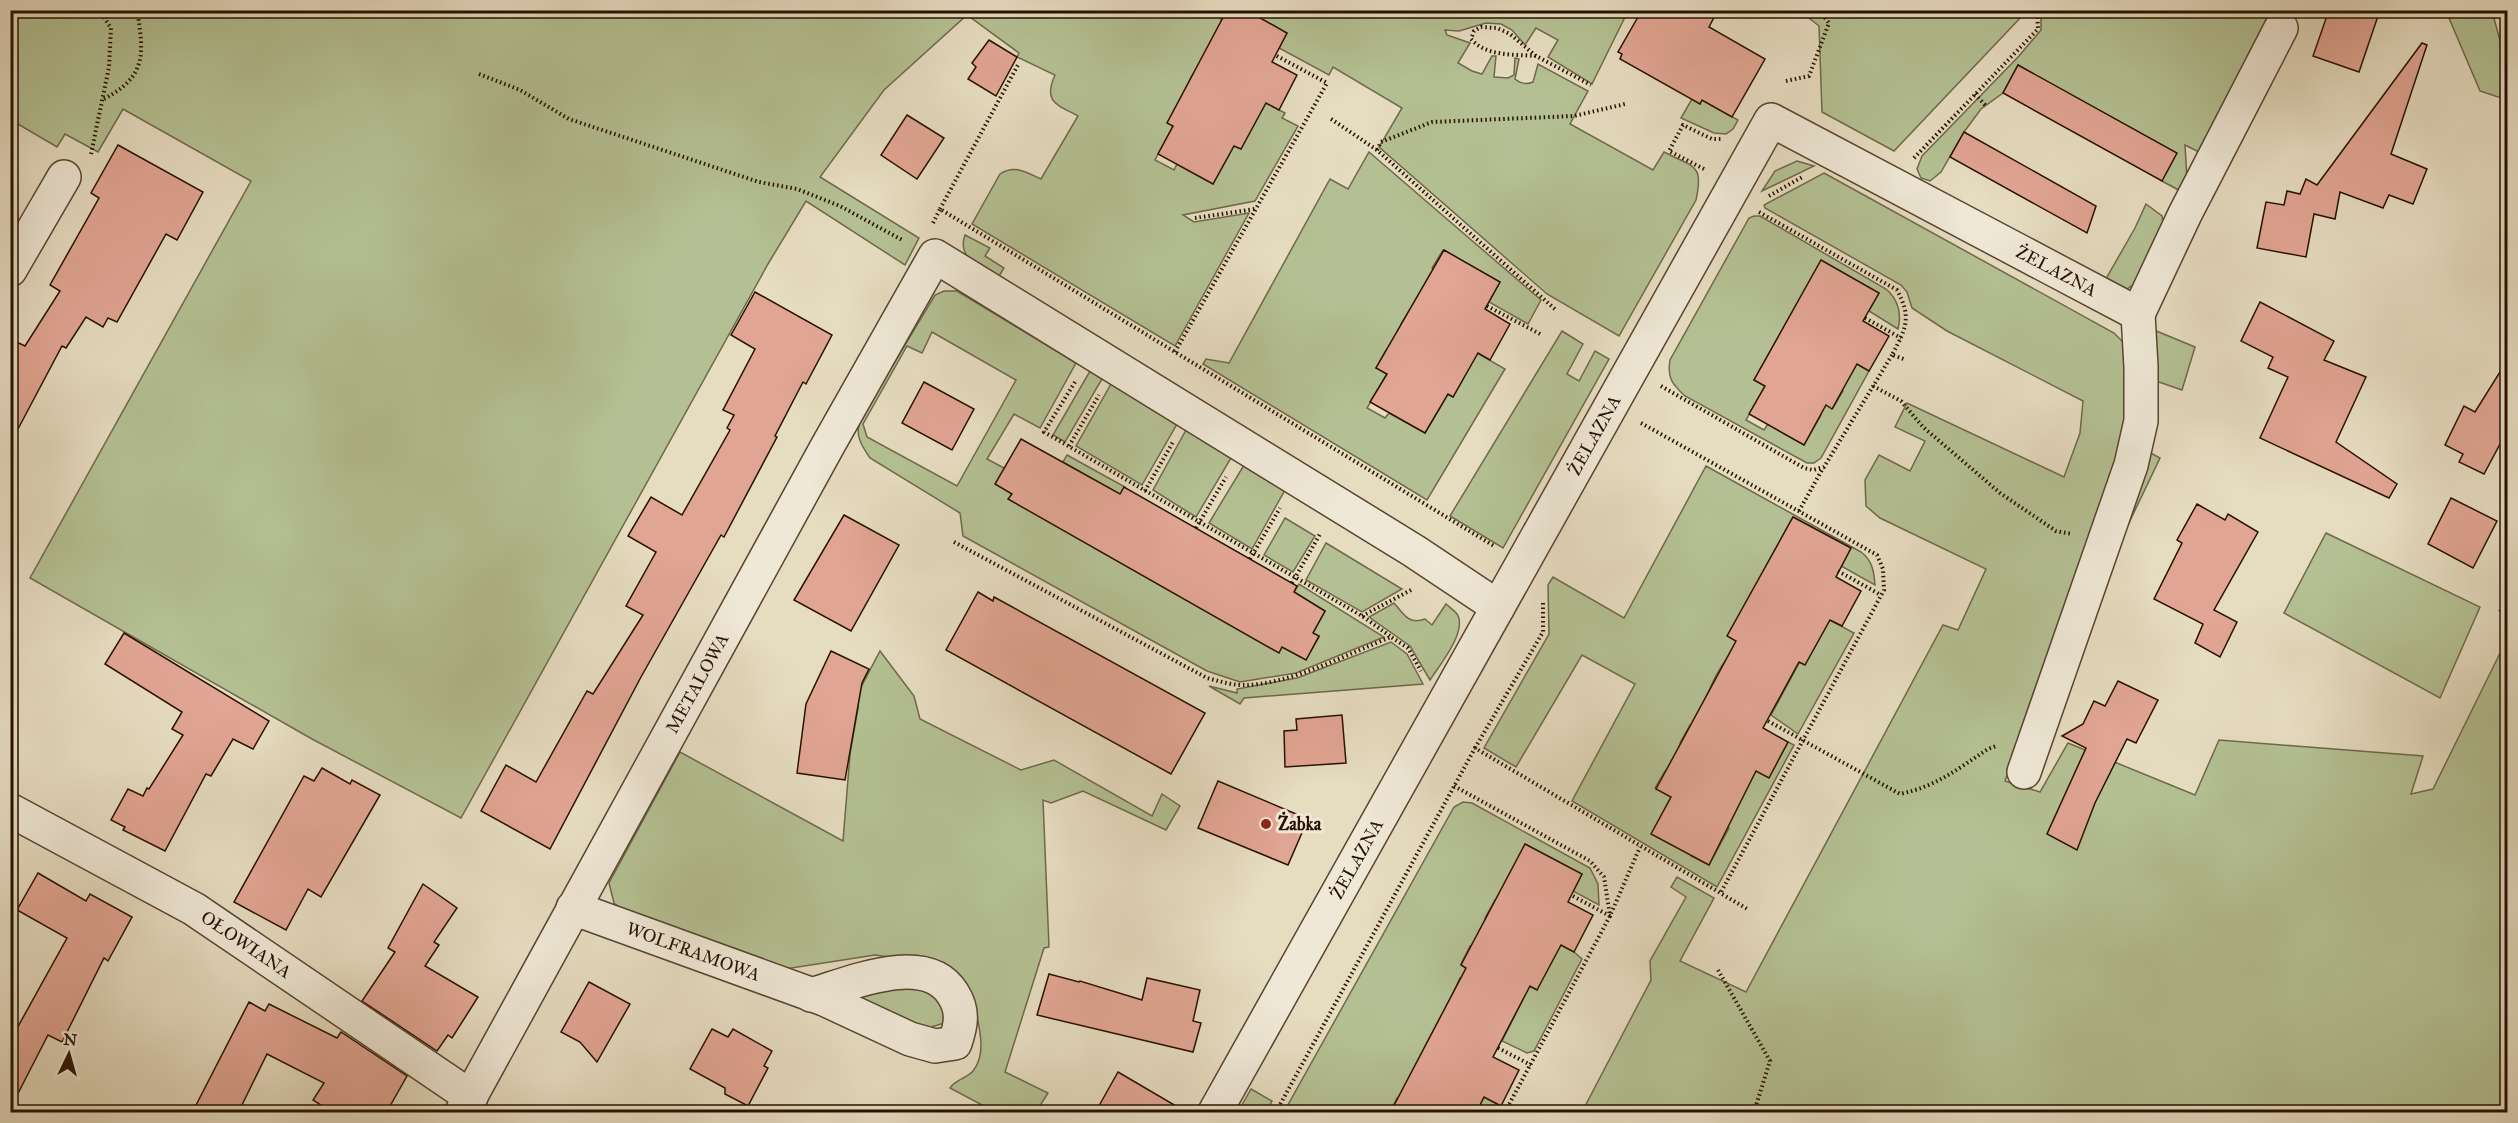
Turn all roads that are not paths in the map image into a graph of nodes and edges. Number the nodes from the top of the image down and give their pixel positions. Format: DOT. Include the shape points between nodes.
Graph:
graph roads {
  1 [pos="2281,28"];
  2 [pos="64,177"];
  3 [pos="10,270"];
  4 [pos="2138,314"];
  5 [pos="1498,607"];
  6 [pos="2028,760"];
  7 [pos="10,810"];
  8 [pos="573,908"];
  9 [pos="811,995"];
  10 [pos="466,1105"];
  11 [pos="1215,1113"];
  1 -- 4 [label="street"];
  2 -- 3 [label="street"];
  4 -- 5 [label="street, ŻELAZNA" via="1771,120"];
  4 -- 6 [label="street" via="2141,421 2132,465"];
  5 -- 8 [label="street, METALOWA" via="935,256"];
  5 -- 11 [label="street, ŻELAZNA"];
  7 -- 10 [label="street, OŁOWIANA" via="194,909"];
  8 -- 9 [label="street, WOLFRAMOWA"];
  8 -- 10 [label="street, METALOWA"];
}
